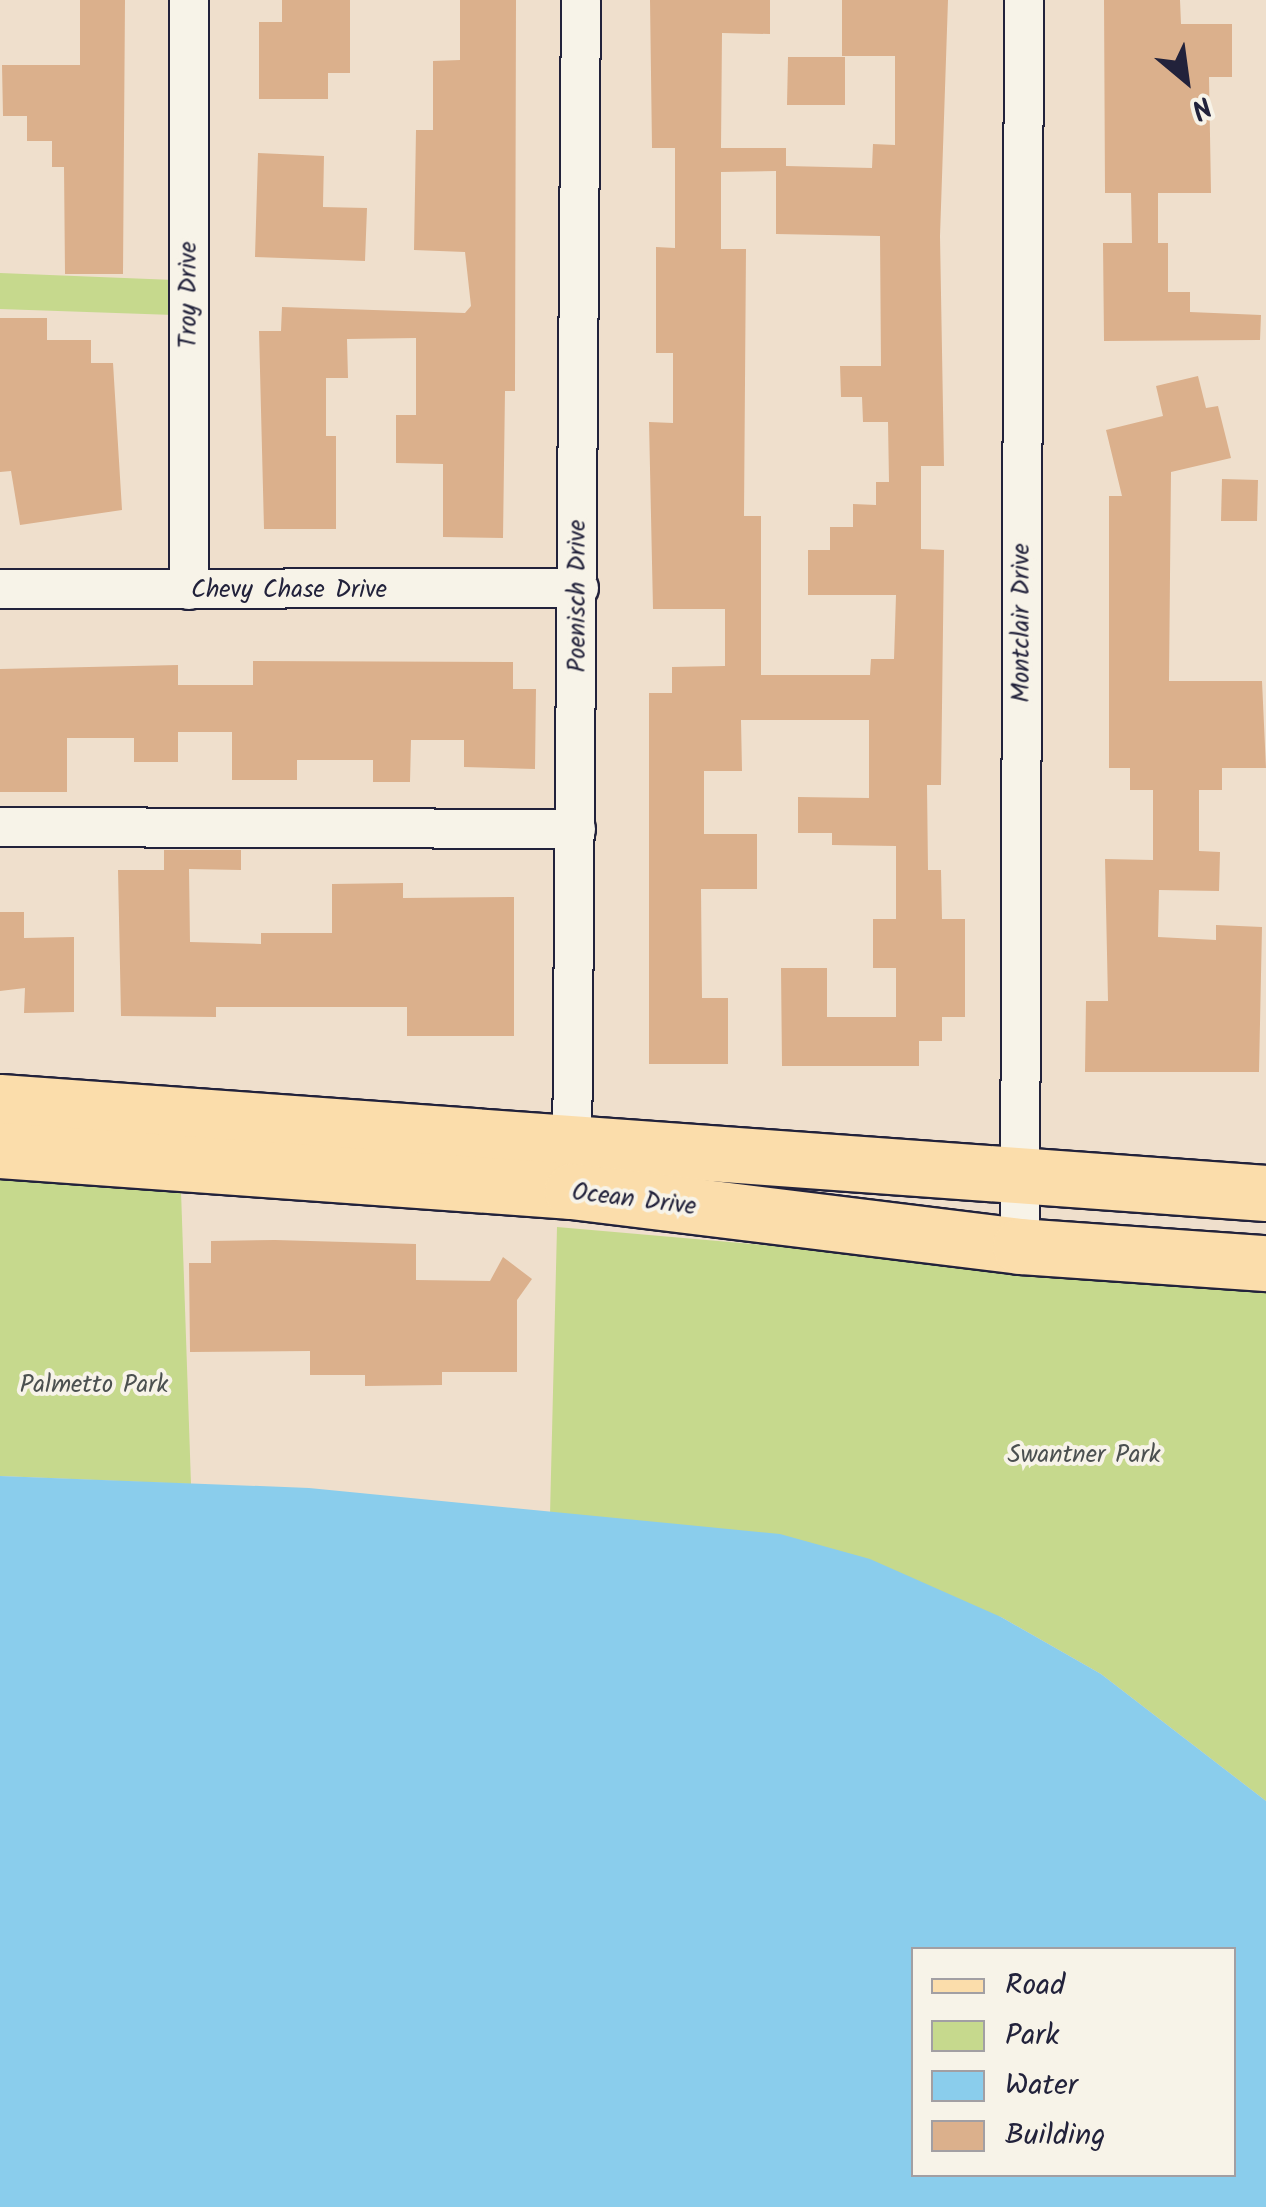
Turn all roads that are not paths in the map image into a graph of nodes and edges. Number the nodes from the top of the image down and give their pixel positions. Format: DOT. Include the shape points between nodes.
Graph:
graph roads {
  1 [pos="189,0"];
  2 [pos="581,0"];
  3 [pos="1024,0"];
  4 [pos="579,588"];
  5 [pos="0,589"];
  6 [pos="190,590"];
  7 [pos="0,827"];
  8 [pos="576,830"];
  9 [pos="0,1102"];
  10 [pos="255,1145"];
  11 [pos="0,1150"];
  12 [pos="572,1169"];
  13 [pos="1020,1180"];
  14 [pos="1266,1194"];
  15 [pos="1020,1246"];
  16 [pos="1266,1263"];
  1 -- 6 [label="street, Troy Drive"];
  2 -- 4 [label="street, Poenisch Drive"];
  3 -- 13 [label="street, Montclair Drive"];
  4 -- 6 [label="street, Chevy Chase Drive"];
  4 -- 8 [label="street, Poenisch Drive"];
  5 -- 6 [label="street, Chevy Chase Drive"];
  7 -- 8 [label="street"];
  8 -- 12 [label="street, Poenisch Drive"];
  9 -- 10 [label="main road, Ocean Drive"];
  10 -- 11 [label="main road, Ocean Drive"];
  10 -- 12 [label="main road, Ocean Drive"];
  12 -- 13 [label="main road, Ocean Drive"];
  12 -- 15 [label="main road, Ocean Drive"];
  13 -- 14 [label="main road, Ocean Drive"];
  13 -- 15 [label="street, Montclair Drive"];
  15 -- 16 [label="main road, Ocean Drive"];
}
